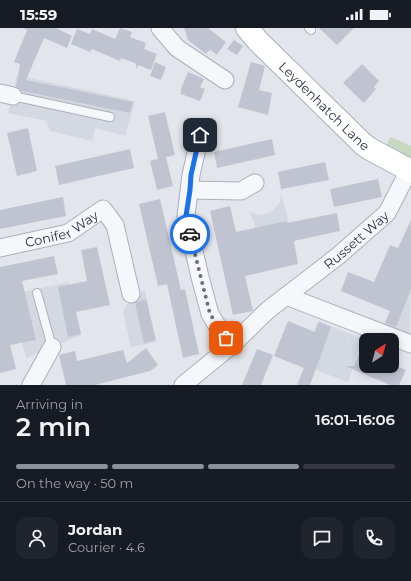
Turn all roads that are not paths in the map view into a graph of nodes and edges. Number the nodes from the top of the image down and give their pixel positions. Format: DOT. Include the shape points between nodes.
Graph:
graph roads {
  1 [pos="160,28"];
  2 [pos="247,28"];
  3 [pos="226,80"];
  4 [pos="6,94"];
  5 [pos="110,117"];
  6 [pos="200,135"];
  7 [pos="410,170"];
  8 [pos="255,183"];
  9 [pos="190,190"];
  10 [pos="0,248"];
  11 [pos="37,293"];
  12 [pos="131,294"];
  13 [pos="286,296"];
  14 [pos="411,344"];
  15 [pos="232,345"];
  16 [pos="52,347"];
  17 [pos="31,385"];
  18 [pos="183,385"];
  1 -- 3 [label="street" via="177,48"];
  2 -- 7 [label="street, Leydenhatch Lane" via="363,144"];
  4 -- 5 [label="lane"];
  6 -- 9 [label="street"];
  7 -- 13 [label="street, Russett Way" via="387,213 338,256"];
  8 -- 9 [label="street" via="241,191"];
  9 -- 15 [label="street" via="186,216 210,314"];
  10 -- 12 [label="street, Conifer Way" via="68,233 103,210 115,225"];
  11 -- 16 [label="lane"];
  13 -- 14 [label="street"];
  13 -- 15 [label="street, Russett Way"];
  15 -- 18 [label="street, Russett Way"];
  16 -- 17 [label="street"];
}
